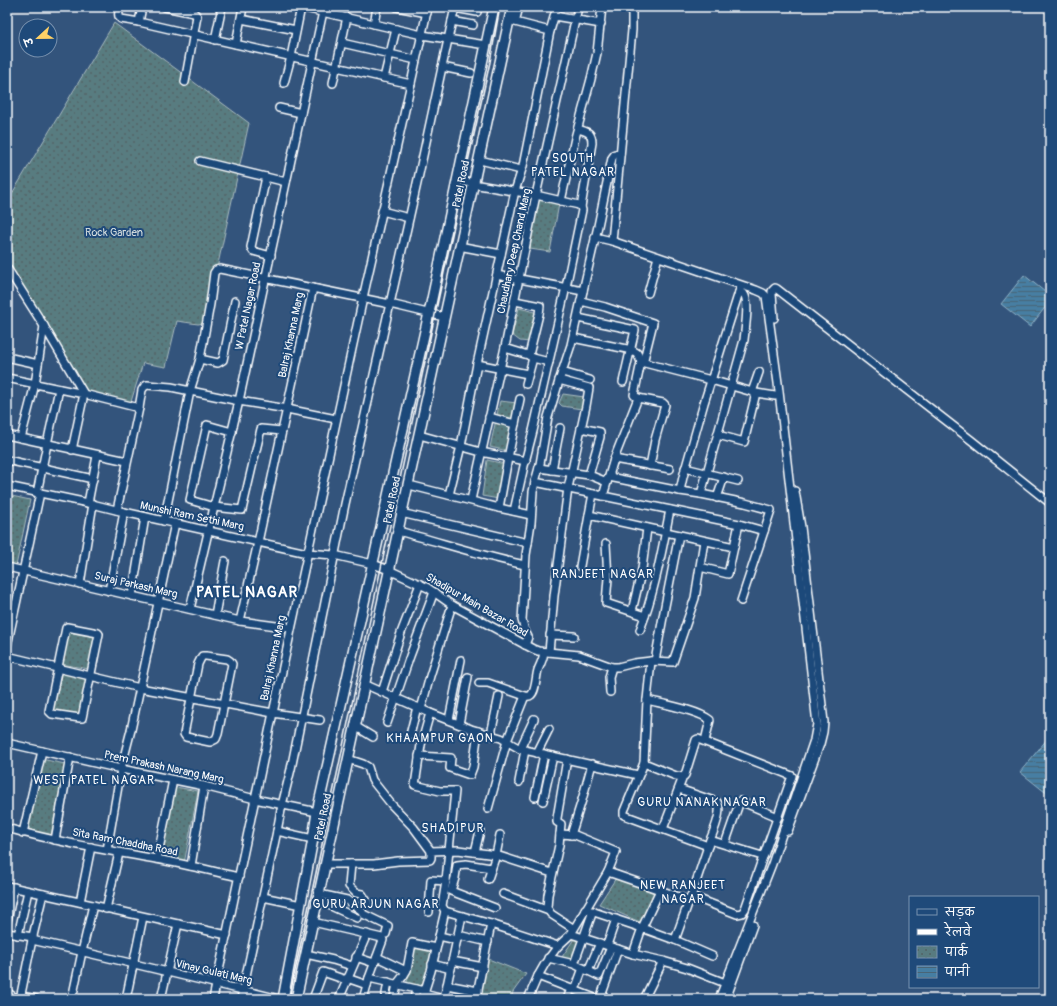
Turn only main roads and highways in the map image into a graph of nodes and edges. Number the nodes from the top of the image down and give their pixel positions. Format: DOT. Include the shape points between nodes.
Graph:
graph roads {
  1 [pos="494,7"];
  2 [pos="512,7"];
  3 [pos="283,999"];
  4 [pos="296,999"];
  1 -- 3 [label="main road, Patel Road" via="429,313 317,812"];
  2 -- 4 [label="main road, Patel Road"];
}
